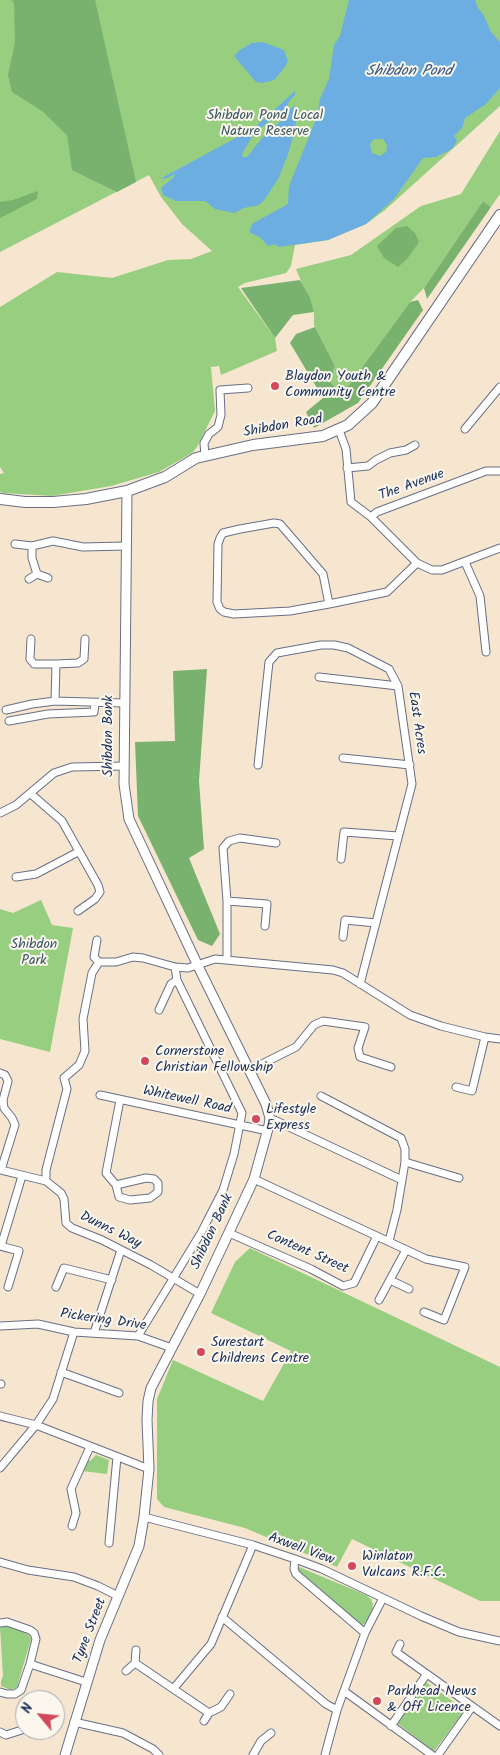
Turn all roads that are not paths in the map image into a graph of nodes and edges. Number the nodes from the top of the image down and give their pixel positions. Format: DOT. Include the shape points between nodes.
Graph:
graph roads {
  1 [pos="500,215"];
  2 [pos="248,388"];
  3 [pos="500,388"];
  4 [pos="465,429"];
  5 [pos="339,430"];
  6 [pos="415,445"];
  7 [pos="205,456"];
  8 [pos="347,468"];
  9 [pos="500,471"];
  10 [pos="126,492"];
  11 [pos="0,499"];
  12 [pos="371,516"];
  13 [pos="16,544"];
  14 [pos="32,546"];
  15 [pos="125,546"];
  16 [pos="500,548"];
  17 [pos="465,562"];
  18 [pos="417,563"];
  19 [pos="37,574"];
  20 [pos="48,578"];
  21 [pos="30,579"];
  22 [pos="329,604"];
  23 [pos="84,639"];
  24 [pos="32,640"];
  25 [pos="486,652"];
  26 [pos="56,664"];
  27 [pos="319,677"];
  28 [pos="398,686"];
  29 [pos="55,701"];
  30 [pos="95,703"];
  31 [pos="124,703"];
  32 [pos="6,710"];
  33 [pos="9,721"];
  34 [pos="343,758"];
  35 [pos="258,765"];
  36 [pos="410,765"];
  37 [pos="124,766"];
  38 [pos="31,794"];
  39 [pos="0,813"];
  40 [pos="398,836"];
  41 [pos="276,843"];
  42 [pos="78,852"];
  43 [pos="341,859"];
  44 [pos="16,876"];
  45 [pos="227,901"];
  46 [pos="78,911"];
  47 [pos="376,923"];
  48 [pos="265,926"];
  49 [pos="343,937"];
  50 [pos="97,940"];
  51 [pos="227,960"];
  52 [pos="99,962"];
  53 [pos="198,966"];
  54 [pos="175,967"];
  55 [pos="177,980"];
  56 [pos="360,984"];
  57 [pos="159,1010"];
  58 [pos="485,1037"];
  59 [pos="500,1039"];
  60 [pos="391,1066"];
  61 [pos="250,1070"];
  62 [pos="3,1074"];
  63 [pos="456,1087"];
  64 [pos="100,1095"];
  65 [pos="320,1096"];
  66 [pos="120,1100"];
  67 [pos="270,1118"];
  68 [pos="241,1124"];
  69 [pos="268,1131"];
  70 [pos="405,1162"];
  71 [pos="1,1171"];
  72 [pos="22,1176"];
  73 [pos="459,1178"];
  74 [pos="254,1179"];
  75 [pos="402,1180"];
  76 [pos="46,1181"];
  77 [pos="116,1185"];
  78 [pos="229,1232"];
  79 [pos="377,1236"];
  80 [pos="389,1241"];
  81 [pos="0,1246"];
  82 [pos="121,1250"];
  83 [pos="406,1250"];
  84 [pos="174,1279"];
  85 [pos="112,1280"];
  86 [pos="390,1280"];
  87 [pos="8,1287"];
  88 [pos="56,1287"];
  89 [pos="409,1289"];
  90 [pos="200,1294"];
  91 [pos="379,1300"];
  92 [pos="424,1312"];
  93 [pos="0,1326"];
  94 [pos="74,1332"];
  95 [pos="94,1333"];
  96 [pos="138,1336"];
  97 [pos="172,1348"];
  98 [pos="61,1372"];
  99 [pos="119,1393"];
  100 [pos="0,1416"];
  101 [pos="36,1425"];
  102 [pos="90,1447"];
  103 [pos="117,1457"];
  104 [pos="0,1468"];
  105 [pos="149,1469"];
  106 [pos="144,1517"];
  107 [pos="72,1526"];
  108 [pos="109,1543"];
  109 [pos="253,1545"];
  110 [pos="295,1559"];
  111 [pos="0,1562"];
  112 [pos="118,1596"];
  113 [pos="383,1598"];
  114 [pos="222,1617"];
  115 [pos="0,1623"];
  116 [pos="365,1633"];
  117 [pos="500,1642"];
  118 [pos="400,1644"];
  119 [pos="136,1650"];
  120 [pos="135,1663"];
  121 [pos="30,1664"];
  122 [pos="126,1671"];
  123 [pos="426,1675"];
  124 [pos="86,1682"];
  125 [pos="174,1688"];
  126 [pos="0,1692"];
  127 [pos="344,1692"];
  128 [pos="230,1694"];
  129 [pos="472,1707"];
  130 [pos="337,1710"];
  131 [pos="209,1712"];
  132 [pos="204,1721"];
  133 [pos="74,1722"];
  134 [pos="391,1726"];
  135 [pos="500,1726"];
  136 [pos="0,1732"];
  137 [pos="271,1732"];
  138 [pos="15,1733"];
  139 [pos="65,1755"];
  140 [pos="159,1755"];
  141 [pos="253,1755"];
  142 [pos="325,1755"];
  143 [pos="432,1755"];
  144 [pos="438,1755"];
  1 -- 5 [label="main road, Shibdon Road" via="372,403"];
  2 -- 7 [label="street" via="220,390 222,415 218,427 204,443"];
  3 -- 4 [label="street"];
  5 -- 7 [label="main road, Shibdon Road" via="323,436 253,445"];
  5 -- 8 [label="street, The Avenue" via="346,449"];
  6 -- 8 [label="street" via="390,453 368,466"];
  7 -- 10 [label="main road, Shibdon Road" via="165,477"];
  8 -- 12 [label="street, The Avenue" via="351,502"];
  9 -- 12 [label="street, The Avenue" via="486,472"];
  10 -- 11 [label="main road, Shibdon Road" via="53,502"];
  10 -- 15 [label="street, Shibdon Bank"];
  12 -- 18 [label="street"];
  13 -- 14 [label="street"];
  14 -- 15 [label="street" via="53,542 83,547"];
  14 -- 19 [label="street"];
  15 -- 31 [label="street, Shibdon Bank"];
  16 -- 17 [label="street"];
  17 -- 18 [label="street" via="442,570 432,570"];
  17 -- 25 [label="street" via="480,596"];
  18 -- 22 [label="street" via="387,592"];
  19 -- 20 [label="street"];
  19 -- 21 [label="street"];
  22 -- 22 [label="street" via="290,611 224,612 220,609 217,592 223,533 280,524 323,574"];
  23 -- 26 [label="street" via="84,659 78,663"];
  24 -- 26 [label="street" via="30,659 34,664"];
  26 -- 29 [label="street"];
  27 -- 28 [label="street"];
  28 -- 35 [label="street, East Acres" via="389,668 348,648 321,645 277,652 269,662"];
  28 -- 36 [label="street, East Acres"];
  29 -- 30 [label="street"];
  29 -- 32 [label="street"];
  30 -- 31 [label="street"];
  30 -- 33 [label="street" via="94,712 48,714"];
  31 -- 37 [label="street, Shibdon Bank"];
  34 -- 36 [label="street"];
  36 -- 40 [label="street, East Acres" via="412,784"];
  37 -- 38 [label="street" via="61,770 47,777"];
  37 -- 53 [label="street, Shibdon Bank" via="130,819"];
  38 -- 39 [label="street"];
  38 -- 42 [label="street" via="62,821"];
  40 -- 43 [label="street" via="344,832"];
  40 -- 47 [label="street, East Acres"];
  41 -- 45 [label="street" via="240,838 229,841 223,848"];
  42 -- 44 [label="street" via="36,874"];
  42 -- 46 [label="street" via="100,892"];
  45 -- 48 [label="street" via="267,904"];
  45 -- 51 [label="street"];
  47 -- 49 [label="street" via="345,920"];
  47 -- 56 [label="street, East Acres"];
  50 -- 52 [label="street" via="94,957"];
  51 -- 53 [label="street" via="215,959"];
  51 -- 56 [label="street" via="333,970"];
  52 -- 54 [label="street" via="133,957"];
  52 -- 76 [label="street" via="92,973 83,1019 85,1050 79,1065 64,1078 67,1089"];
  53 -- 54 [label="street"];
  53 -- 61 [label="street, Shibdon Bank"];
  54 -- 55 [label="street"];
  55 -- 57 [label="street" via="171,984"];
  55 -- 68 [label="street" via="242,1112"];
  56 -- 58 [label="street" via="410,1015"];
  58 -- 59 [label="street"];
  58 -- 63 [label="street" via="472,1091"];
  60 -- 61 [label="street" via="360,1057 358,1048 365,1027 323,1021 314,1025 296,1047"];
  61 -- 67 [label="street, Shibdon Bank"];
  62 -- 71 [label="street" via="8,1082 2,1100 15,1126"];
  64 -- 66 [label="street, Whitewell Road"];
  65 -- 70 [label="street" via="401,1138"];
  66 -- 68 [label="street, Whitewell Road"];
  66 -- 77 [label="street" via="106,1166 106,1173"];
  67 -- 69 [label="street, Shibdon Bank"];
  67 -- 75 [label="street"];
  68 -- 69 [label="street, Whitewell Road"];
  68 -- 84 [label="street" via="223,1190"];
  69 -- 74 [label="street, Shibdon Bank"];
  70 -- 73 [label="street"];
  70 -- 75 [label="street"];
  71 -- 72 [label="street"];
  72 -- 76 [label="street"];
  72 -- 81 [label="street"];
  74 -- 78 [label="street, Shibdon Bank"];
  74 -- 79 [label="street"];
  75 -- 80 [label="street"];
  76 -- 82 [label="street, Dunns Way" via="64,1199 66,1223"];
  77 -- 77 [label="street" via="154,1179 158,1183 158,1192 150,1198 130,1200 119,1197"];
  78 -- 79 [label="street, Content Street" via="343,1286 354,1283"];
  78 -- 90 [label="street, Shibdon Bank"];
  79 -- 80 [label="street"];
  80 -- 83 [label="street"];
  81 -- 87 [label="street" via="19,1251"];
  82 -- 84 [label="street, Dunns Way"];
  82 -- 85 [label="street"];
  83 -- 86 [label="street"];
  83 -- 92 [label="street" via="426,1259 465,1267 444,1320"];
  84 -- 90 [label="street, Dunns Way"];
  84 -- 96 [label="street"];
  85 -- 88 [label="street" via="64,1268"];
  85 -- 95 [label="street"];
  86 -- 89 [label="street"];
  86 -- 91 [label="street"];
  90 -- 97 [label="street, Shibdon Bank"];
  93 -- 94 [label="street, Pickering Drive" via="38,1324"];
  94 -- 95 [label="street, Pickering Drive"];
  94 -- 98 [label="street"];
  95 -- 96 [label="street, Pickering Drive"];
  96 -- 97 [label="street, Pickering Drive"];
  97 -- 105 [label="street, Shibdon Bank" via="148,1401"];
  98 -- 99 [label="street"];
  98 -- 101 [label="street" via="53,1399"];
  100 -- 101 [label="street"];
  101 -- 102 [label="street"];
  101 -- 104 [label="street"];
  102 -- 103 [label="street"];
  102 -- 107 [label="street" via="71,1489 76,1513"];
  103 -- 105 [label="street"];
  103 -- 108 [label="street"];
  105 -- 106 [label="street, Shibdon Bank"];
  106 -- 109 [label="street, Axwell View"];
  106 -- 112 [label="street, Tyne Street" via="139,1546"];
  109 -- 110 [label="street, Axwell View"];
  109 -- 114 [label="street"];
  110 -- 113 [label="street, Axwell View"];
  110 -- 116 [label="street" via="296,1574"];
  111 -- 112 [label="street" via="74,1577"];
  112 -- 124 [label="street, Tyne Street"];
  113 -- 116 [label="street"];
  113 -- 117 [label="street, Axwell View" via="459,1632"];
  114 -- 125 [label="street" via="211,1644"];
  114 -- 130 [label="street"];
  115 -- 121 [label="street" via="7,1622 34,1633 36,1639"];
  116 -- 127 [label="street"];
  118 -- 123 [label="street" via="396,1652"];
  119 -- 120 [label="street"];
  120 -- 122 [label="street"];
  120 -- 125 [label="street"];
  121 -- 124 [label="street"];
  121 -- 126 [label="street" via="18,1693"];
  123 -- 129 [label="street"];
  123 -- 134 [label="street"];
  124 -- 133 [label="street, Tyne Street"];
  125 -- 131 [label="street"];
  127 -- 130 [label="street"];
  127 -- 134 [label="street"];
  128 -- 131 [label="street" via="221,1707"];
  129 -- 135 [label="street"];
  129 -- 144 [label="street"];
  130 -- 142 [label="street"];
  131 -- 132 [label="street"];
  133 -- 139 [label="street, Tyne Street"];
  133 -- 140 [label="street" via="123,1733"];
  134 -- 143 [label="street"];
  136 -- 138 [label="street"];
  137 -- 141 [label="street"];
}
